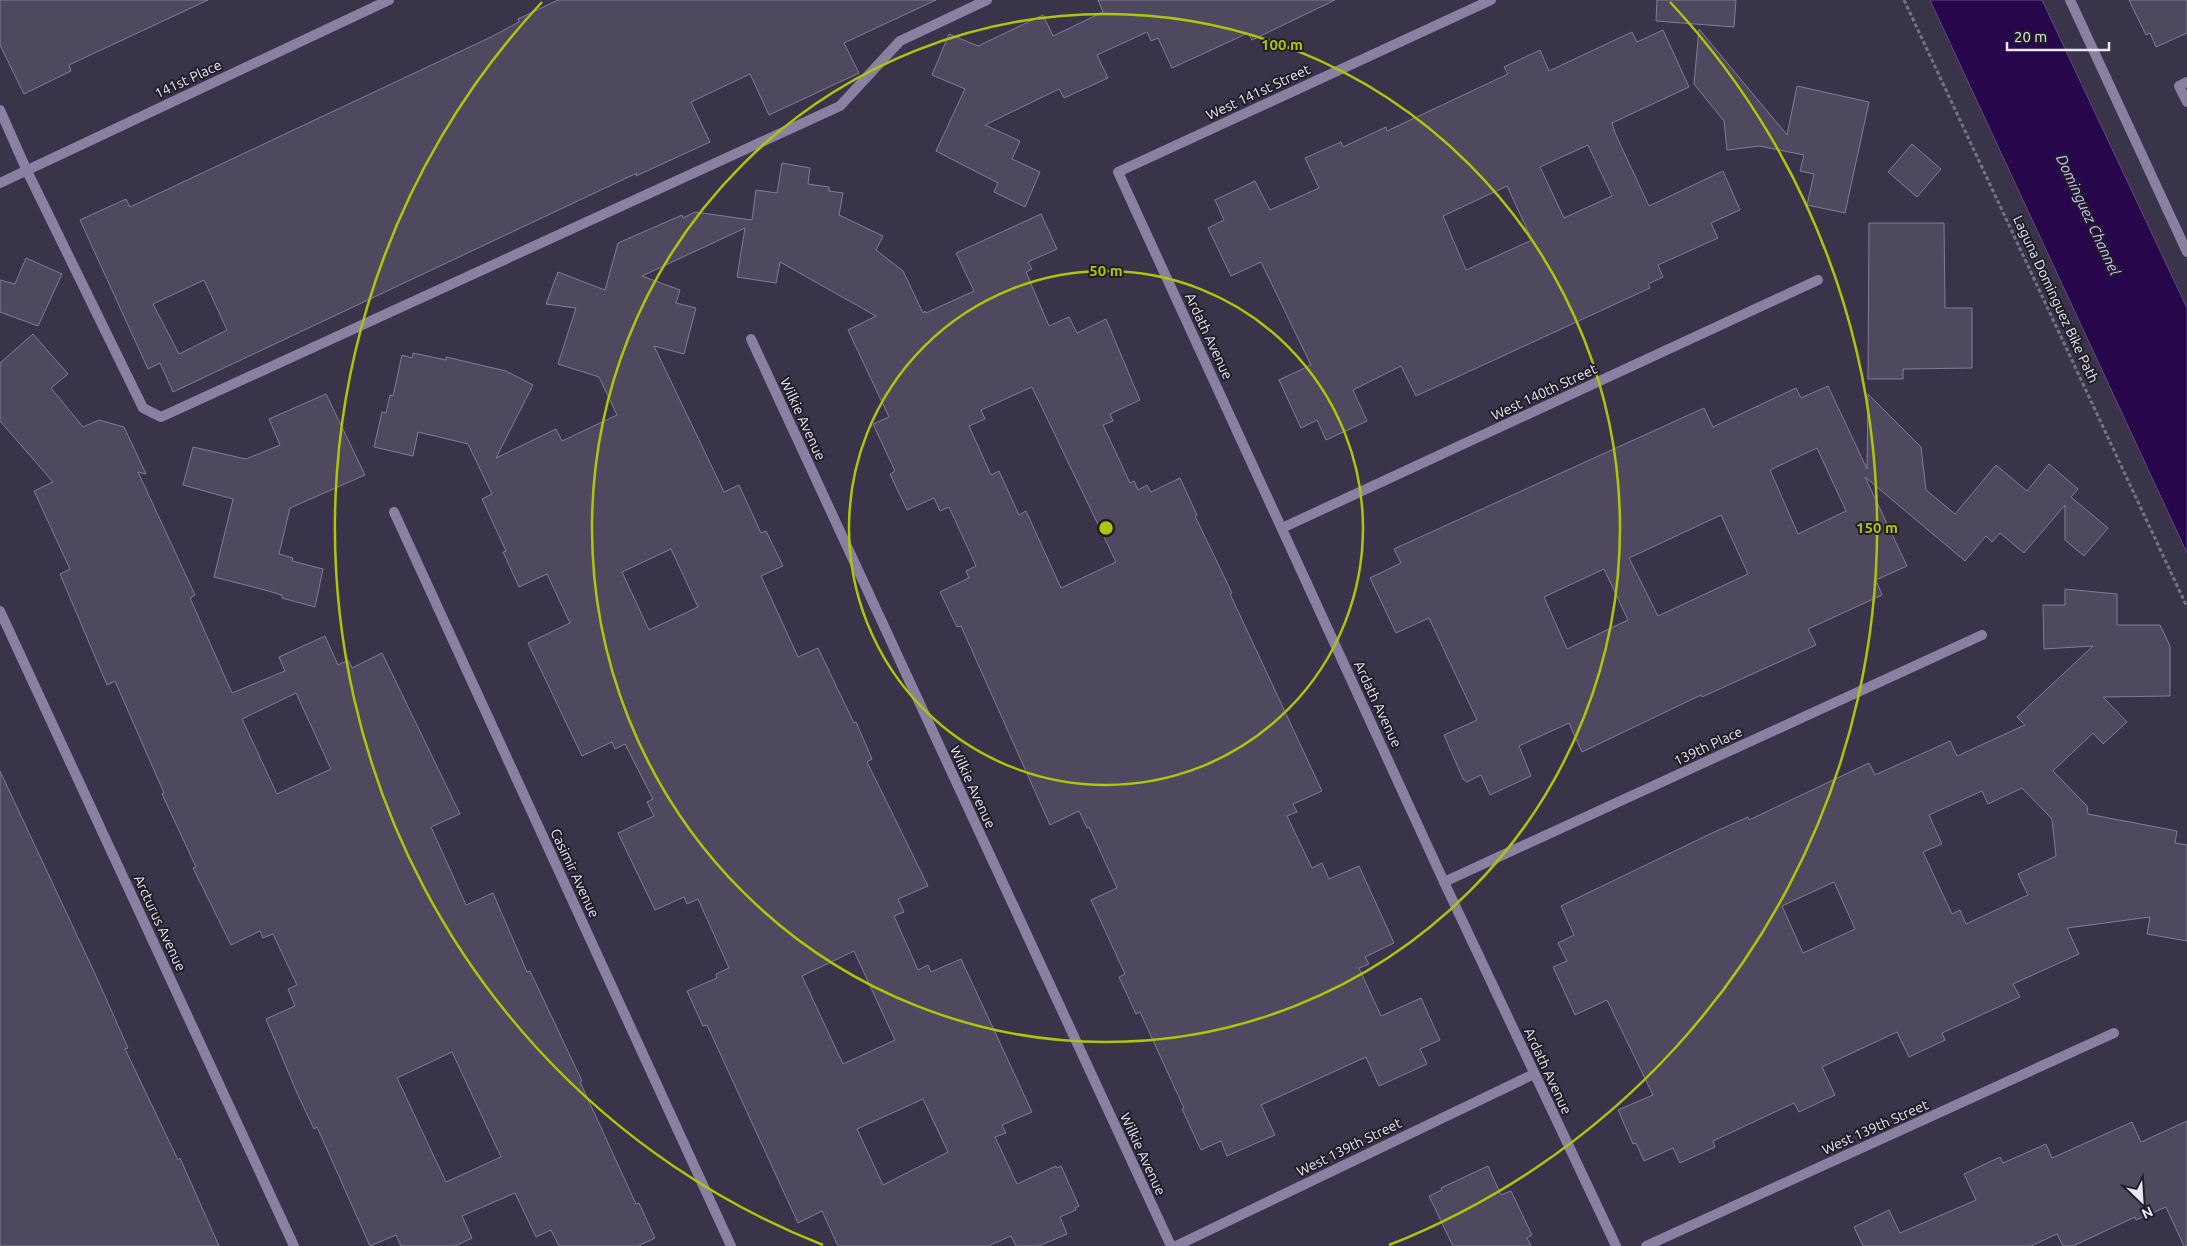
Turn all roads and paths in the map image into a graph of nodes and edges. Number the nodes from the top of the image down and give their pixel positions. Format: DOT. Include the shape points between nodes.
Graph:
graph roads {
  1 [pos="389,0"];
  2 [pos="987,0"];
  3 [pos="1491,0"];
  4 [pos="1904,0"];
  5 [pos="2070,0"];
  6 [pos="2187,82"];
  7 [pos="2187,102"];
  8 [pos="0,110"];
  9 [pos="27,171"];
  10 [pos="1118,172"];
  11 [pos="0,183"];
  12 [pos="2187,252"];
  13 [pos="1818,280"];
  14 [pos="750,339"];
  15 [pos="394,512"];
  16 [pos="1282,528"];
  17 [pos="2187,607"];
  18 [pos="0,611"];
  19 [pos="1982,635"];
  20 [pos="1444,882"];
  21 [pos="2114,1033"];
  22 [pos="1534,1074"];
  23 [pos="294,1246"];
  24 [pos="731,1246"];
  25 [pos="1171,1246"];
  26 [pos="1176,1246"];
  27 [pos="1616,1246"];
  28 [pos="1646,1246"];
  1 -- 9 [label="street, 141st Place"];
  2 -- 9 [label="street" via="900,41 840,106 161,417 143,408"];
  3 -- 10 [label="street, West 141st Street"];
  4 -- 17 [label="path, Laguna Dominguez Bike Path"];
  5 -- 12 [label="street"];
  6 -- 7 [label="street" via="2179,86"];
  8 -- 9 [label="street"];
  9 -- 11 [label="street, 141st Place"];
  10 -- 16 [label="street, Ardath Avenue"];
  13 -- 16 [label="street, West 140th Street"];
  14 -- 25 [label="street, Wilkie Avenue"];
  15 -- 24 [label="street, Casimir Avenue"];
  16 -- 20 [label="street, Ardath Avenue"];
  18 -- 23 [label="street, Arcturus Avenue"];
  19 -- 20 [label="street, 139th Place"];
  20 -- 22 [label="street, Ardath Avenue"];
  21 -- 28 [label="street, West 139th Street"];
  22 -- 26 [label="street, West 139th Street"];
  22 -- 27 [label="street, Ardath Avenue"];
}
